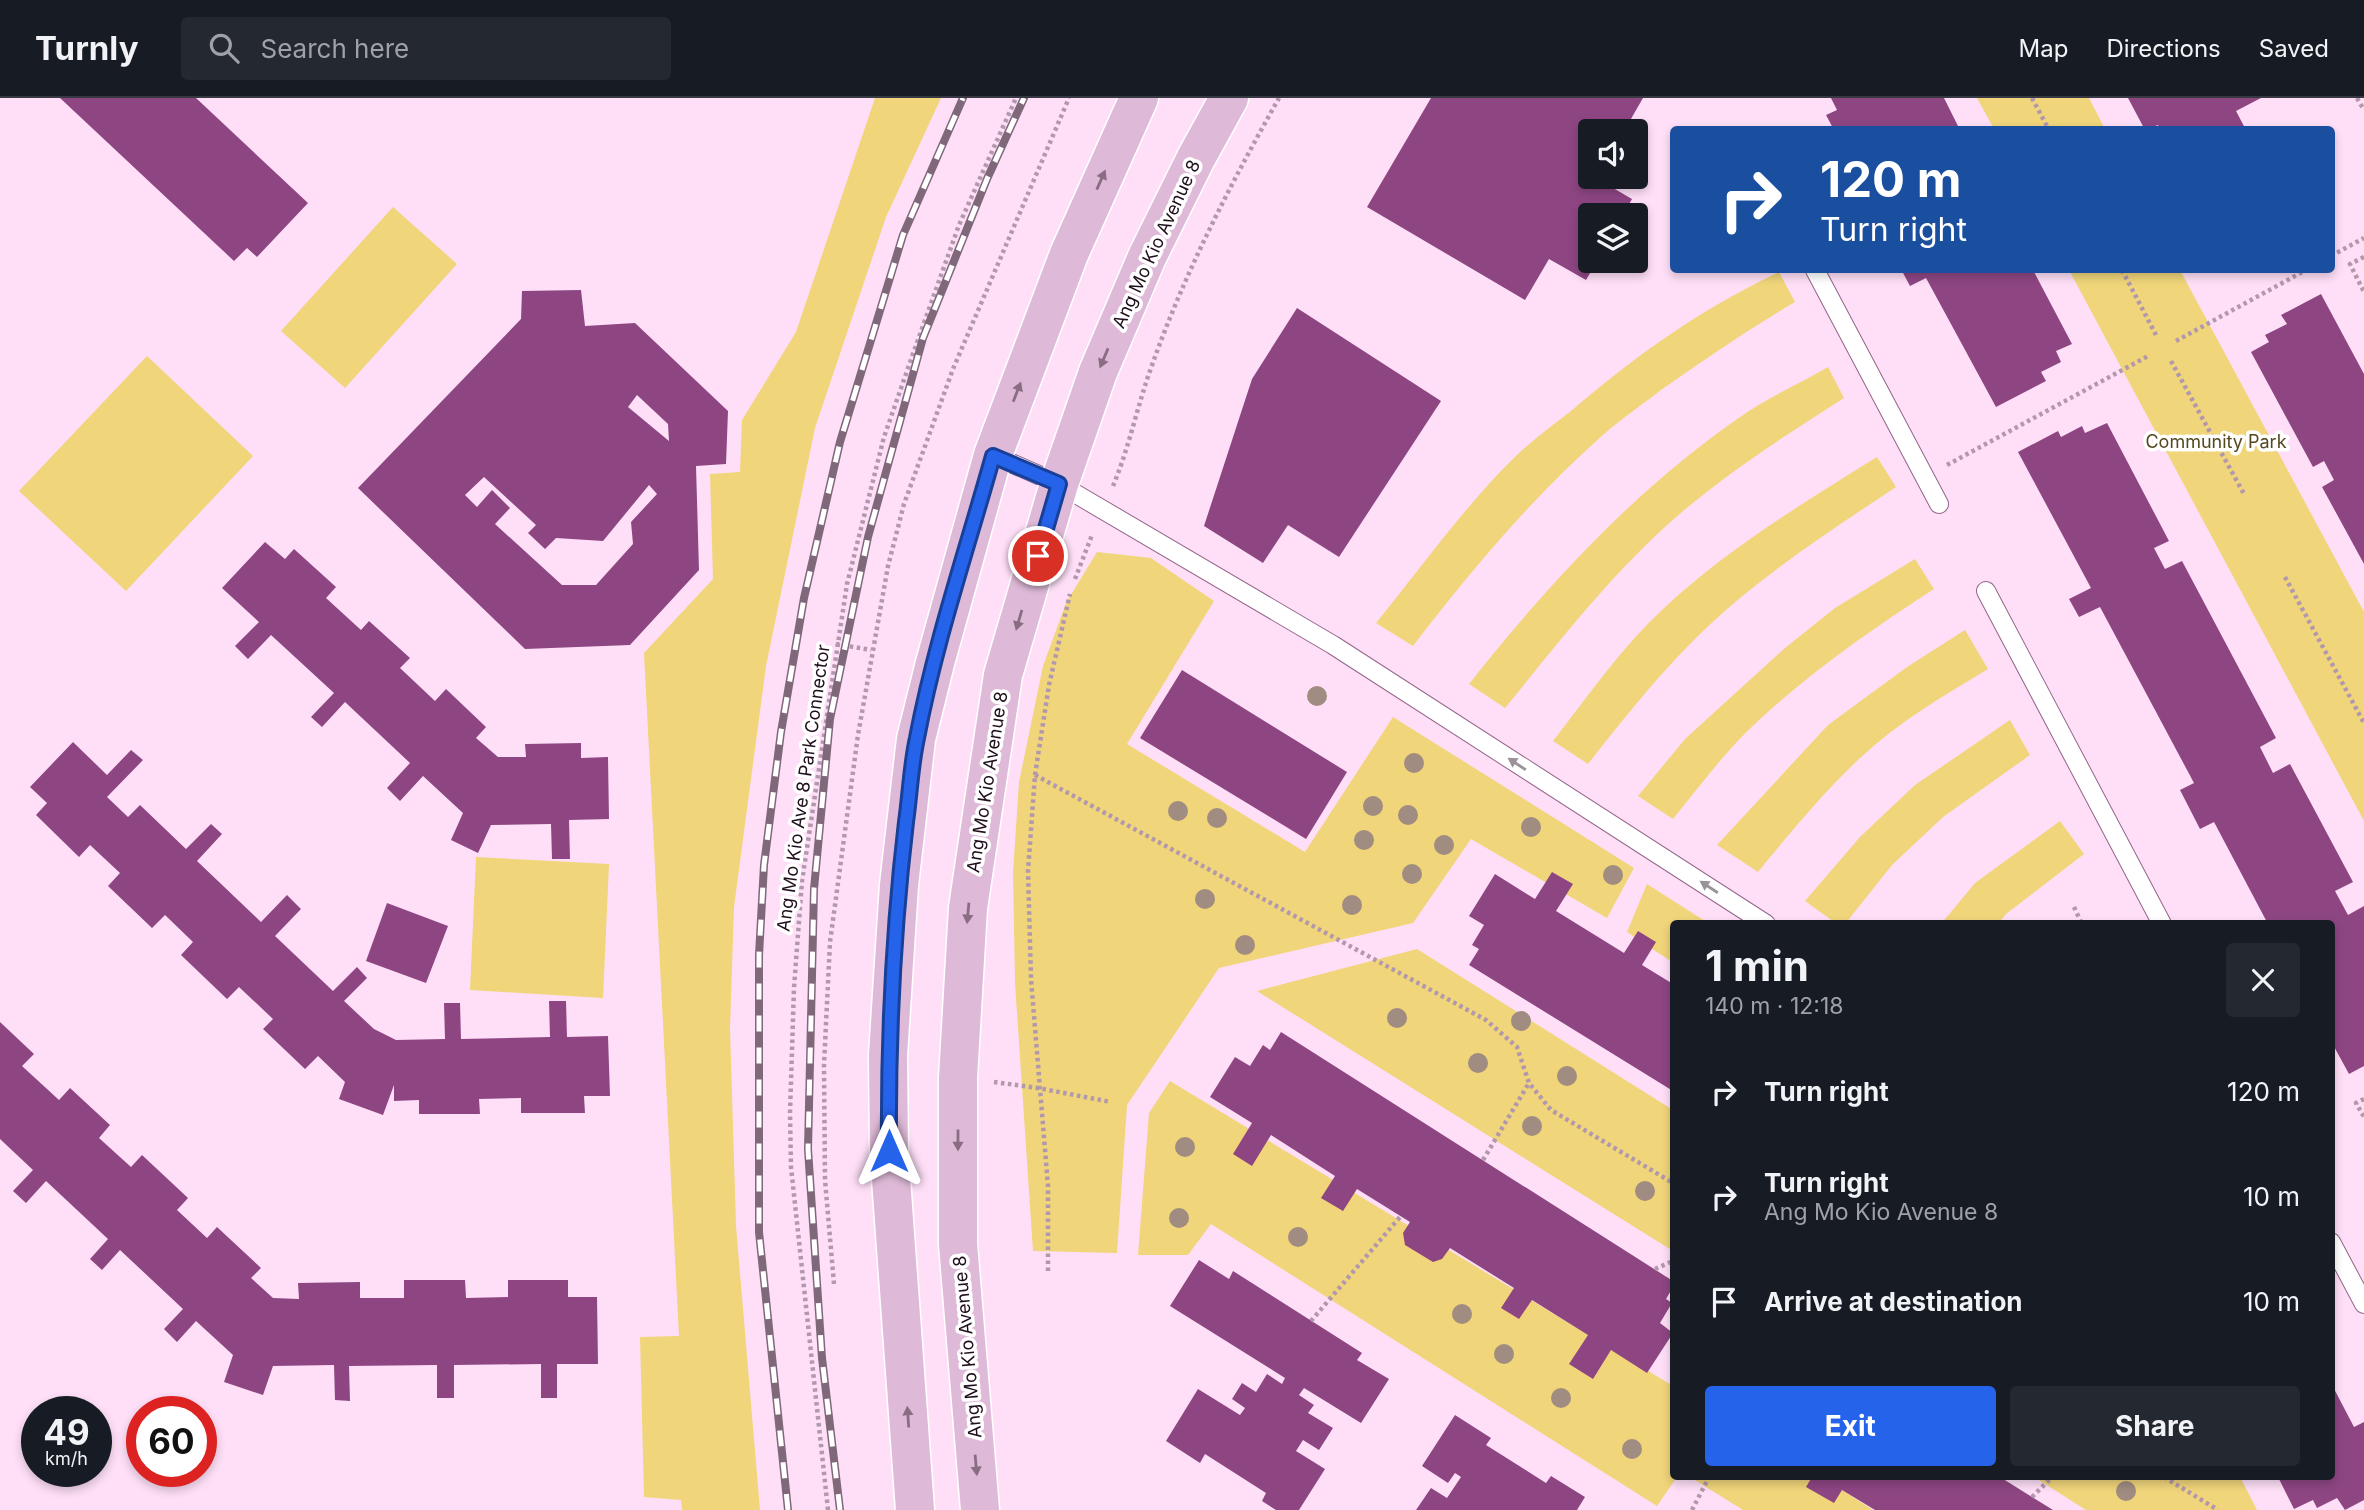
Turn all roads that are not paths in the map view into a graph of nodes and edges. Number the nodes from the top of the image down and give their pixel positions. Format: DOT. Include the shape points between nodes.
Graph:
graph roads {
  1 [pos="1139,98"];
  2 [pos="1229,98"];
  3 [pos="1817,273"];
  4 [pos="993,456"];
  5 [pos="1059,484"];
  6 [pos="1939,504"];
  7 [pos="1986,591"];
  8 [pos="1760,920"];
  9 [pos="2160,920"];
  10 [pos="2335,1250"];
  11 [pos="2364,1304"];
  12 [pos="915,1510"];
  13 [pos="980,1510"];
  4 -- 1 [label="main road, one-way" via="1069,254"];
  2 -- 5 [label="main road, Ang Mo Kio Avenue 8, one-way" via="1147,257 1098,372"];
  3 -- 6 [label="lane"];
  4 -- 5 [label="lane"];
  12 -- 4 [label="main road, one-way" via="889,1151 894,946 916,739"];
  8 -- 5 [label="lane, one-way" via="1333,645"];
  5 -- 13 [label="main road, Ang Mo Kio Avenue 8, one-way" via="1003,676 968,908 958,1078 958,1244"];
  7 -- 9 [label="lane"];
  10 -- 11 [label="lane"];
}
